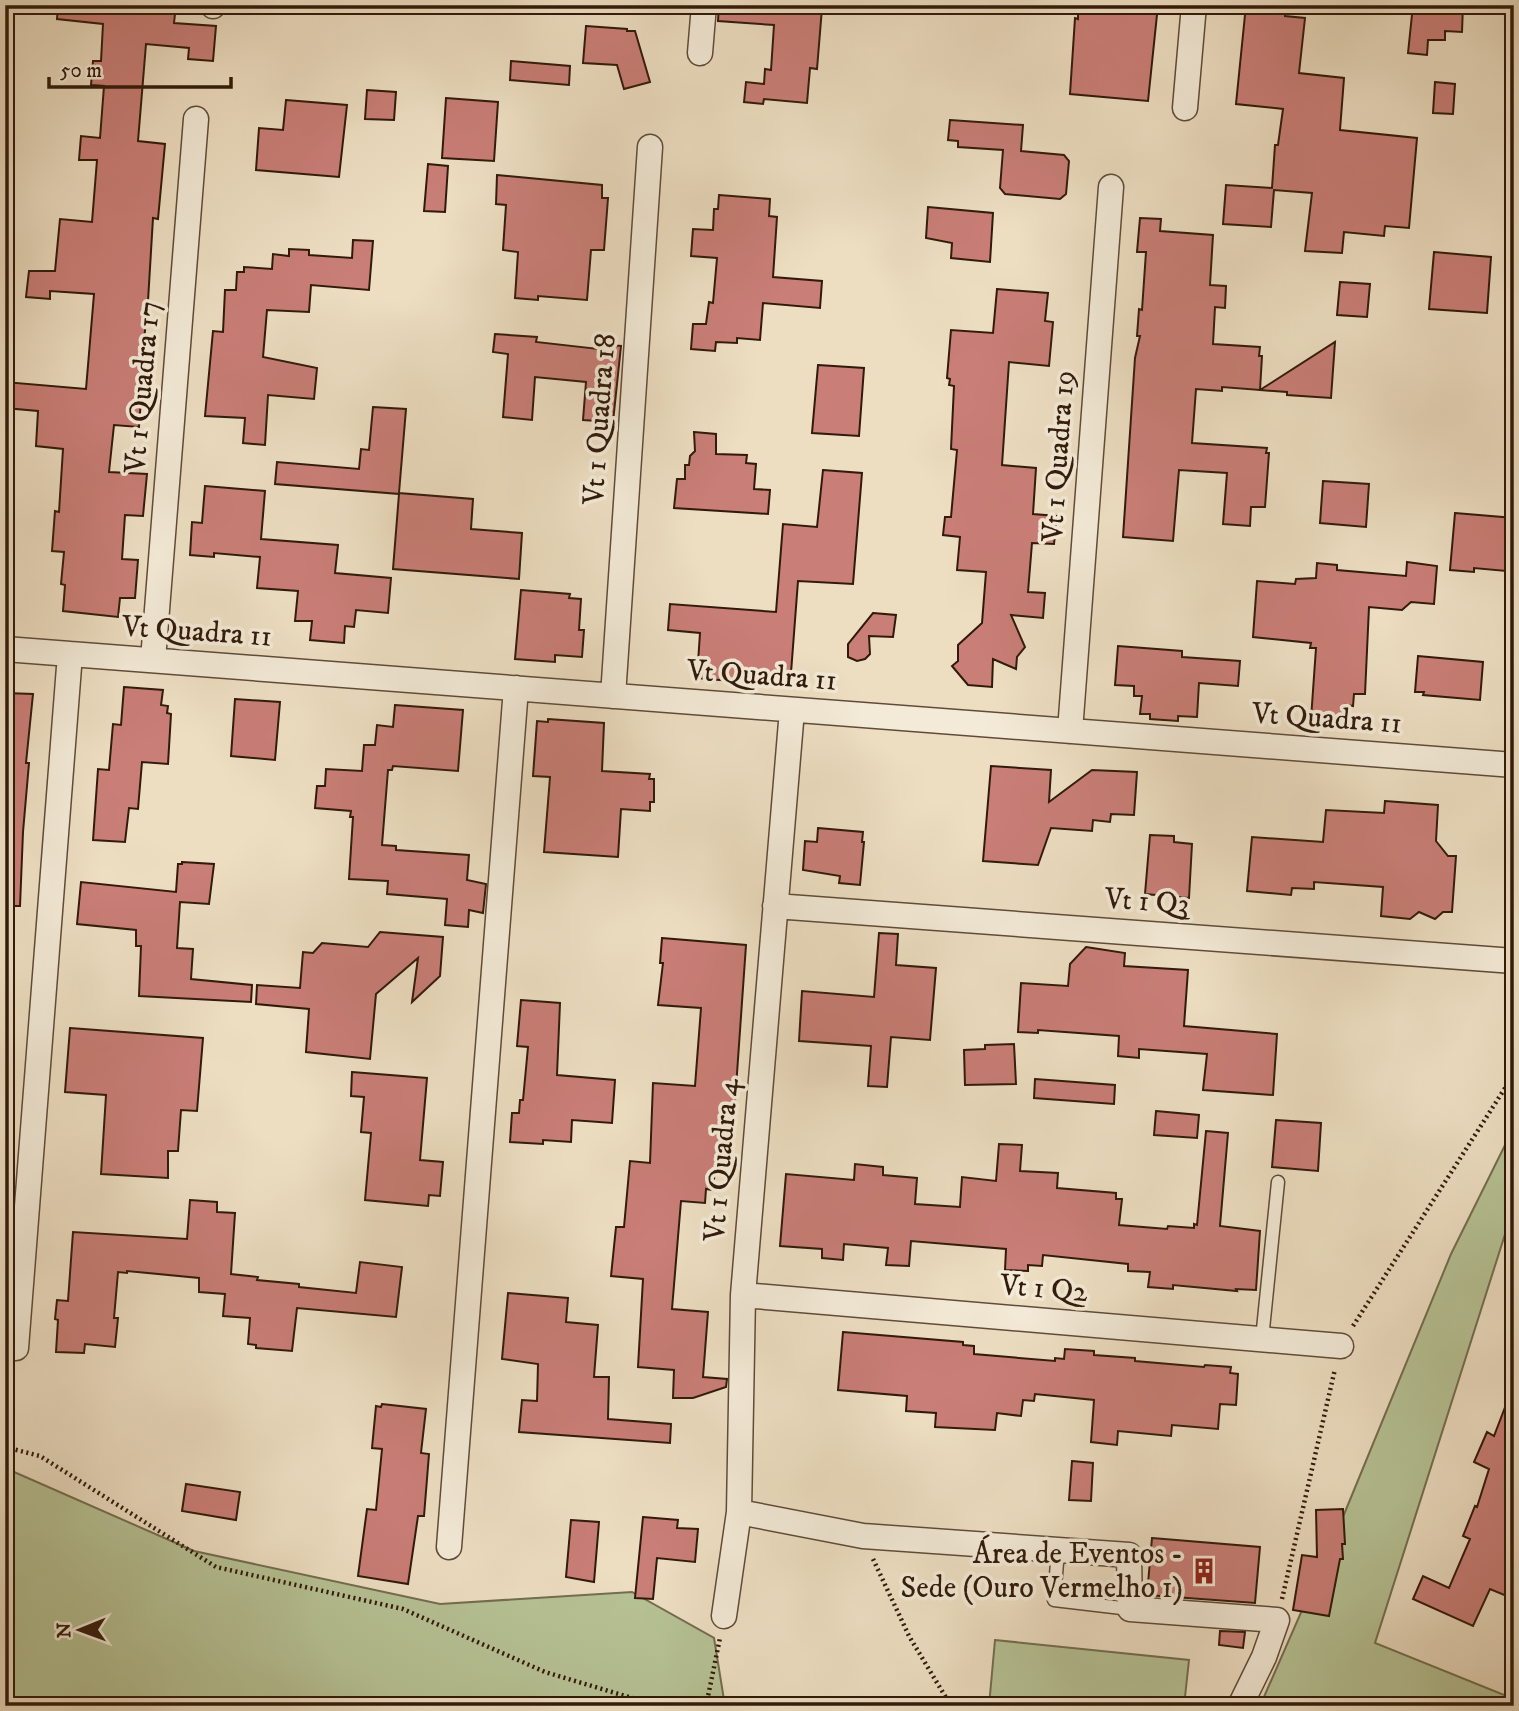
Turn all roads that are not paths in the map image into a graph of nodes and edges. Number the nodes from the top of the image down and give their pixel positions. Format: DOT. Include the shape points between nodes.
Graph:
graph roads {
  1 [pos="704,5"];
  2 [pos="1194,5"];
  3 [pos="701,53"];
  4 [pos="1185,108"];
  5 [pos="196,119"];
  6 [pos="650,147"];
  7 [pos="1111,187"];
  8 [pos="5,649"];
  9 [pos="70,654"];
  10 [pos="153,660"];
  11 [pos="516,688"];
  12 [pos="613,696"];
  13 [pos="792,710"];
  14 [pos="1070,731"];
  15 [pos="1514,765"];
  16 [pos="775,906"];
  17 [pos="1514,961"];
  18 [pos="1278,1182"];
  19 [pos="743,1295"];
  20 [pos="1262,1339"];
  21 [pos="1341,1346"];
  22 [pos="16,1348"];
  23 [pos="739,1512"];
  24 [pos="449,1547"];
  25 [pos="1058,1550"];
  26 [pos="1130,1609"];
  27 [pos="724,1616"];
  28 [pos="1240,1706"];
  1 -- 3 [label="street"];
  2 -- 4 [label="street"];
  5 -- 10 [label="street, Vt 1 Quadra 17"];
  6 -- 12 [label="street, Vt 1 Quadra 18"];
  7 -- 14 [label="street, Vt 1 Quadra 19"];
  8 -- 9 [label="street, Vt Quadra 11"];
  9 -- 10 [label="street, Vt Quadra 11"];
  9 -- 22 [label="street"];
  10 -- 11 [label="street, Vt Quadra 11"];
  11 -- 12 [label="street, Vt Quadra 11"];
  11 -- 24 [label="street"];
  12 -- 13 [label="street, Vt Quadra 11"];
  13 -- 14 [label="street, Vt Quadra 11"];
  13 -- 16 [label="street, Vt 1 Quadra 4"];
  14 -- 15 [label="street, Vt Quadra 11"];
  16 -- 17 [label="street, Vt 1 Q3"];
  16 -- 19 [label="street, Vt 1 Quadra 4"];
  18 -- 20 [label="lane"];
  19 -- 20 [label="street, Vt 1 Q2"];
  19 -- 23 [label="street, Vt 1 Quadra 4"];
  20 -- 21 [label="street, Vt 1 Q2"];
  23 -- 25 [label="street" via="863,1536"];
  23 -- 27 [label="street, Vt 1 Quadra 4"];
  25 -- 26 [label="street" via="1129,1555"];
  25 -- 26 [label="lane" via="1054,1600"];
  26 -- 28 [label="street" via="1277,1620"];
}
